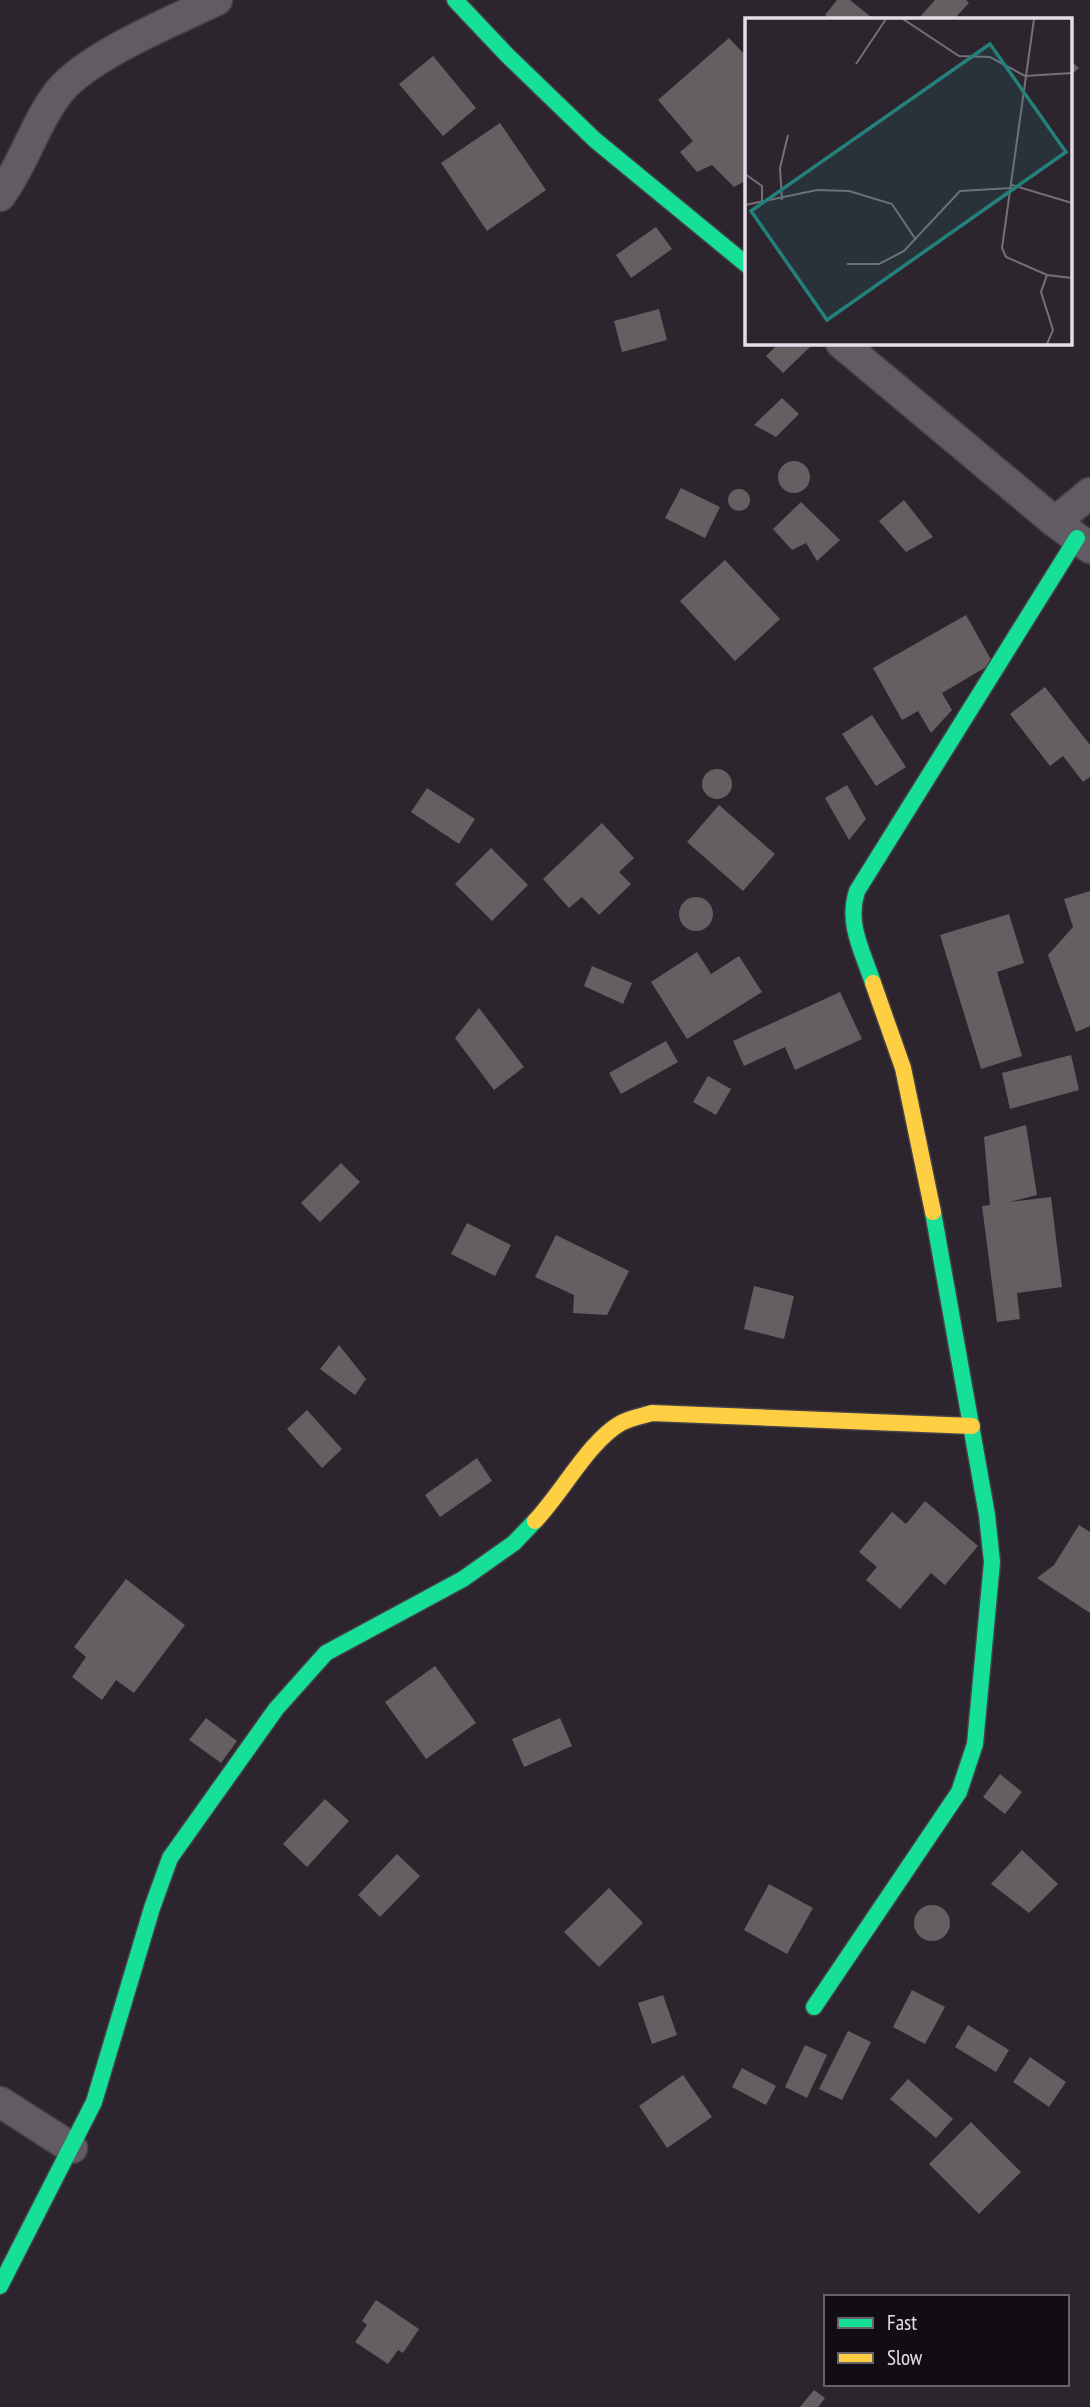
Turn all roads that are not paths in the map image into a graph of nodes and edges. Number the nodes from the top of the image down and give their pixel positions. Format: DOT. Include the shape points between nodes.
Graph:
graph roads {
  1 [pos="217,0"];
  2 [pos="455,0"];
  3 [pos="0,195"];
  4 [pos="745,263"];
  5 [pos="843,345"];
  6 [pos="1090,493"];
  7 [pos="1074,536"];
  8 [pos="972,1426"];
  9 [pos="814,2007"];
  10 [pos="0,2102"];
  11 [pos="72,2148"];
  12 [pos="0,2286"];
  1 -- 3 [label="street" via="134,40 60,90"];
  2 -- 4 [label="street" via="595,140"];
  5 -- 7 [label="street"];
  6 -- 7 [label="street"];
  7 -- 8 [label="street" via="852,906 852,921 902,1068 925,1167"];
  8 -- 9 [label="street" via="992,1562 975,1744 959,1792"];
  8 -- 11 [label="street" via="652,1413 622,1422 601,1437 551,1504 514,1543 463,1579 326,1653 276,1709 170,1858 94,2102"];
  10 -- 11 [label="street"];
  11 -- 12 [label="street"];
}
